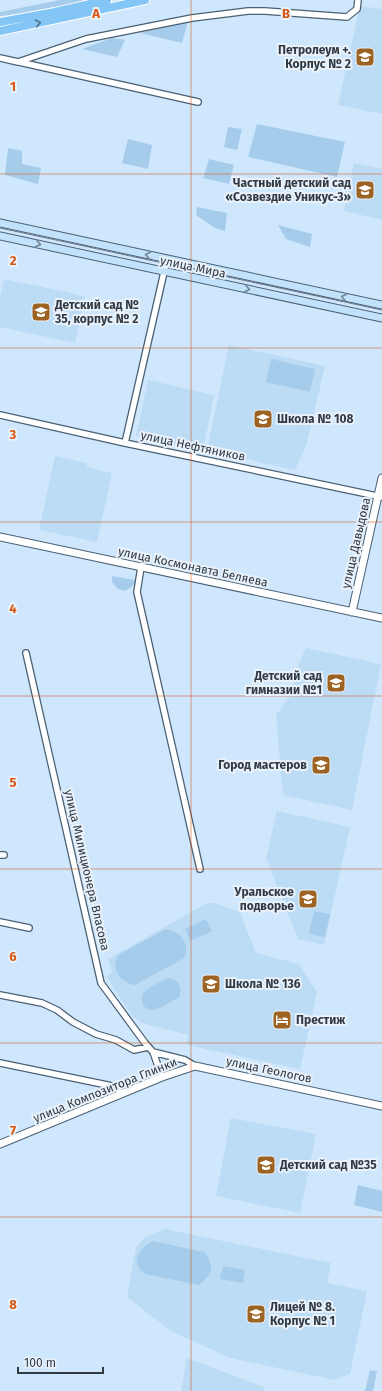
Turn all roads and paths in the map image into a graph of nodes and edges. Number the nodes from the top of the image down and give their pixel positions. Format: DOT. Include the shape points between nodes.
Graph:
graph roads {
  1 [pos="107,0"];
  2 [pos="145,0"];
  3 [pos="358,0"];
  4 [pos="0,22"];
  5 [pos="0,31"];
  6 [pos="0,58"];
  7 [pos="18,62"];
  8 [pos="198,102"];
  9 [pos="0,223"];
  10 [pos="0,236"];
  11 [pos="167,259"];
  12 [pos="164,272"];
  13 [pos="382,305"];
  14 [pos="382,318"];
  15 [pos="0,415"];
  16 [pos="125,443"];
  17 [pos="382,478"];
  18 [pos="380,497"];
  19 [pos="0,537"];
  20 [pos="141,567"];
  21 [pos="352,612"];
  22 [pos="382,618"];
  23 [pos="26,653"];
  24 [pos="200,869"];
  25 [pos="0,922"];
  26 [pos="29,928"];
  27 [pos="0,995"];
  28 [pos="148,1047"];
  29 [pos="153,1052"];
  30 [pos="0,1063"];
  31 [pos="195,1066"];
  32 [pos="162,1077"];
  33 [pos="121,1094"];
  34 [pos="382,1106"];
  35 [pos="0,1144"];
  1 -- 4 [label="main road"];
  5 -- 2 [label="main road, one-way"];
  3 -- 7 [label="street" via="357,9 346,17 248,11 192,18 86,39"];
  6 -- 7 [label="street"];
  7 -- 8 [label="street"];
  11 -- 9 [label="main road, улица Мира, one-way"];
  10 -- 12 [label="main road, улица Мира, one-way"];
  11 -- 12 [label="street"];
  13 -- 11 [label="main road, улица Мира, one-way"];
  12 -- 14 [label="main road, улица Мира, one-way"];
  12 -- 16 [label="street"];
  15 -- 16 [label="street, улица Нефтяников"];
  16 -- 18 [label="street, улица Нефтяников"];
  17 -- 18 [label="street, улица Давыдова"];
  18 -- 21 [label="street, улица Давыдова"];
  19 -- 20 [label="street, улица Космонавта Беляева"];
  20 -- 21 [label="street, улица Космонавта Беляева"];
  20 -- 24 [label="street" via="137,592"];
  21 -- 22 [label="street, улица Космонавта Беляева"];
  23 -- 28 [label="street, улица Милиционера Власова" via="101,983"];
  25 -- 26 [label="street"];
  27 -- 28 [label="street" via="47,1005 90,1031 116,1040 134,1050"];
  28 -- 29 [label="street, улица Милиционера Власова"];
  29 -- 31 [label="street, улица Геологов" via="185,1060"];
  29 -- 32 [label="street, улица Милиционера Власова"];
  30 -- 33 [label="street" via="117,1086"];
  31 -- 32 [label="street, улица Композитора Глинки"];
  31 -- 34 [label="street, улица Геологов"];
  32 -- 33 [label="street, улица Композитора Глинки"];
  33 -- 35 [label="street, улица Композитора Глинки"];
}
